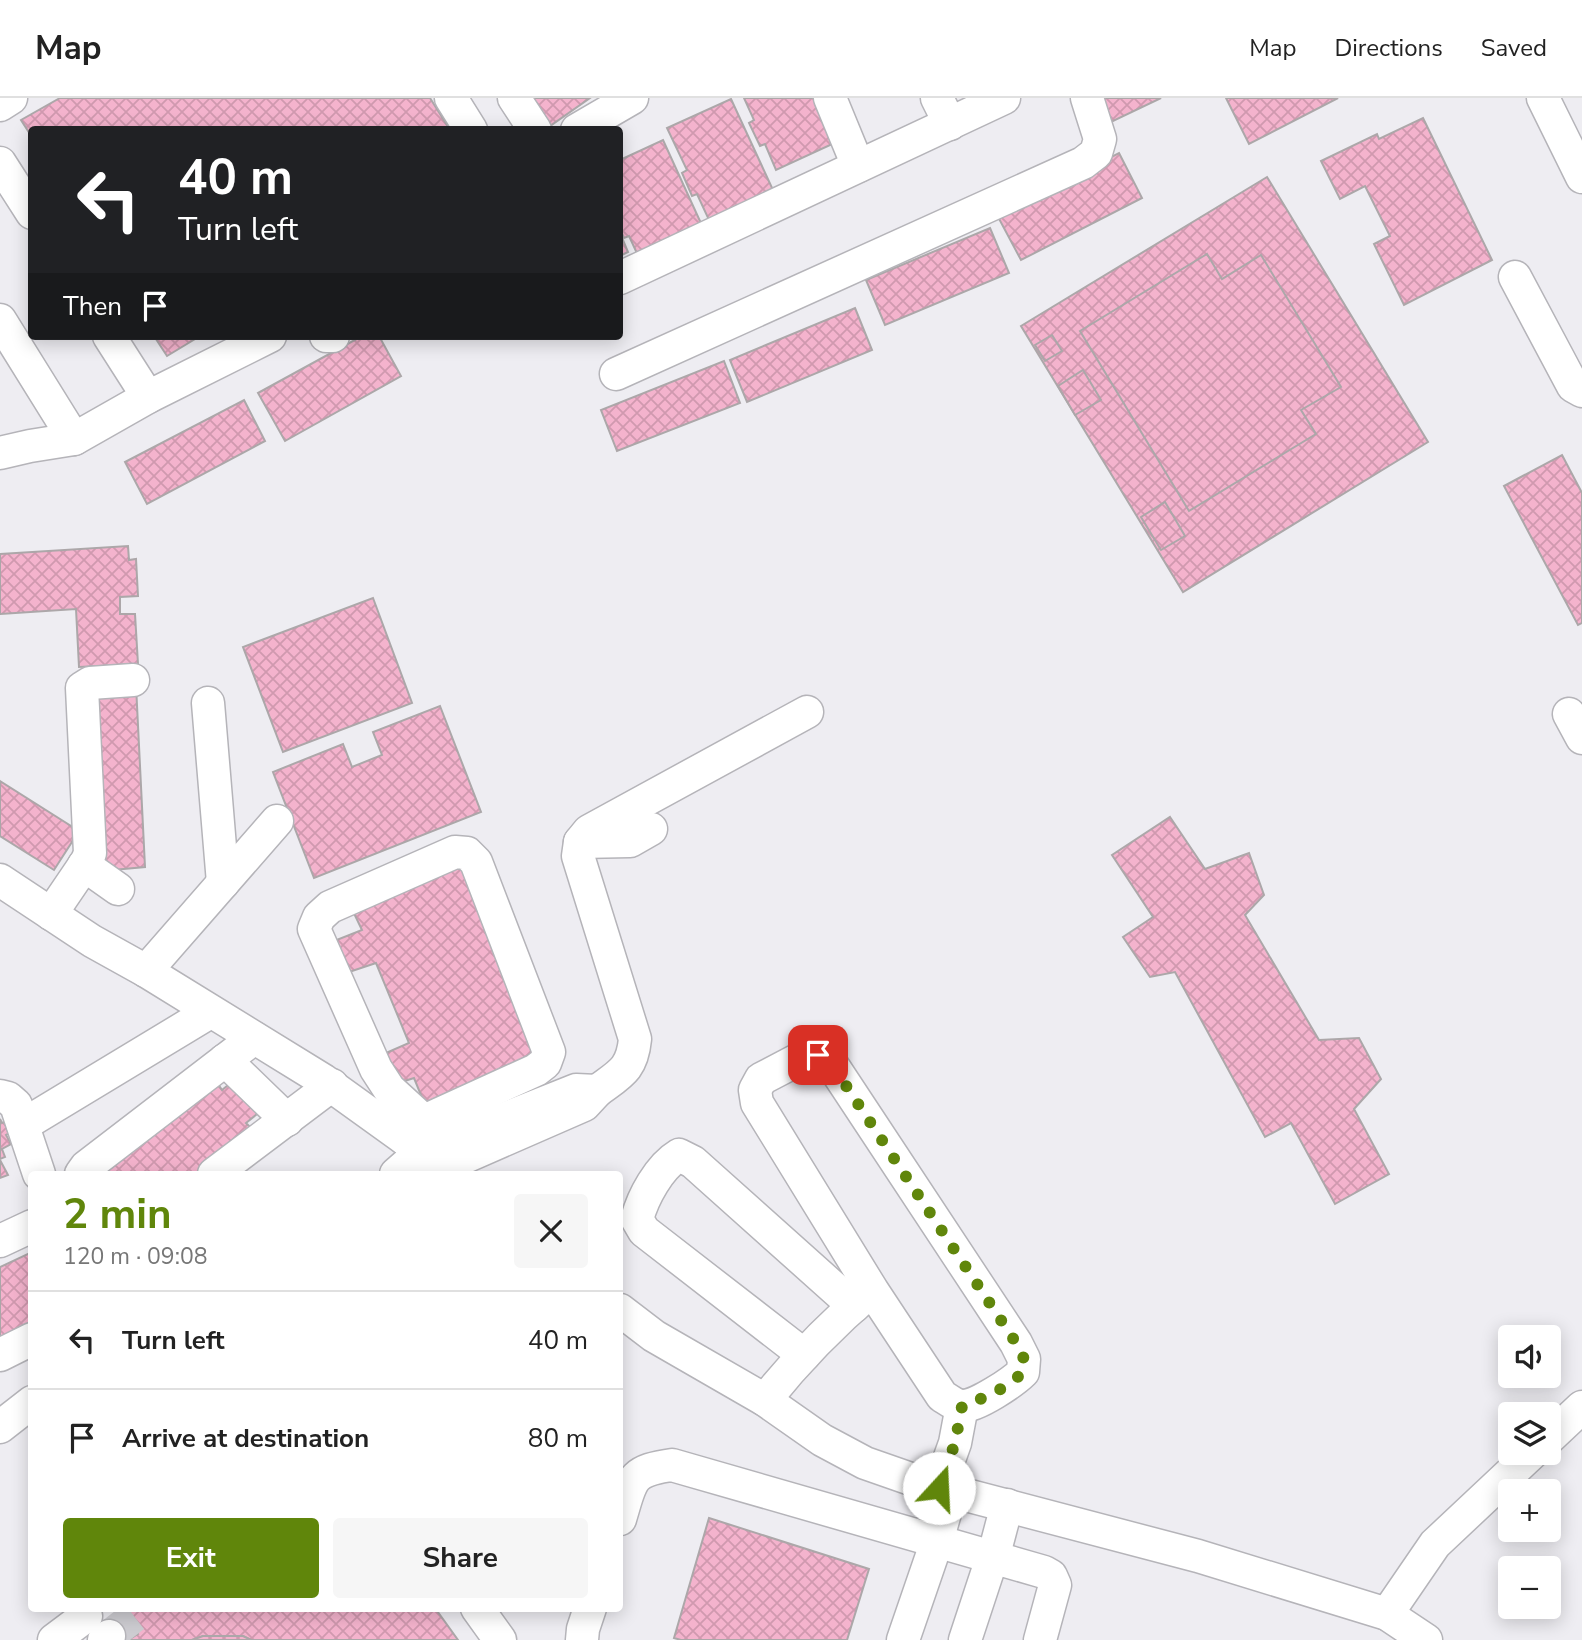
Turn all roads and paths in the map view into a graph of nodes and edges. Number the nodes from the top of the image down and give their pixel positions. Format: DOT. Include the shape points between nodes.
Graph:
graph roads {
  1 [pos="11,98"];
  2 [pos="452,98"];
  3 [pos="514,98"];
  4 [pos="632,98"];
  5 [pos="830,98"];
  6 [pos="1004,98"];
  7 [pos="1087,98"];
  8 [pos="1543,98"];
  9 [pos="0,105"];
  10 [pos="943,111"];
  11 [pos="469,126"];
  12 [pos="532,126"];
  13 [pos="584,126"];
  14 [pos="0,163"];
  15 [pos="858,166"];
  16 [pos="1582,177"];
  17 [pos="28,207"];
  18 [pos="623,277"];
  19 [pos="1515,277"];
  20 [pos="0,320"];
  21 [pos="112,340"];
  22 [pos="262,340"];
  23 [pos="617,374"];
  24 [pos="1582,391"];
  25 [pos="148,397"];
  26 [pos="74,439"];
  27 [pos="0,453"];
  28 [pos="133,680"];
  29 [pos="208,703"];
  30 [pos="807,712"];
  31 [pos="277,821"];
  32 [pos="651,830"];
  33 [pos="580,842"];
  34 [pos="84,865"];
  35 [pos="0,880"];
  36 [pos="223,883"];
  37 [pos="118,889"];
  38 [pos="51,914"];
  39 [pos="146,971"];
  40 [pos="210,1012"];
  41 [pos="254,1038"];
  42 [pos="225,1060"];
  43 [pos="376,1069"];
  44 [pos="340,1091"];
  45 [pos="0,1096"];
  46 [pos="286,1119"];
  47 [pos="23,1125"];
  48 [pos="428,1155"];
  49 [pos="38,1171"];
  50 [pos="83,1171"];
  51 [pos="218,1171"];
  52 [pos="401,1171"];
  53 [pos="28,1228"];
  54 [pos="0,1241"];
  55 [pos="863,1298"];
  56 [pos="623,1312"];
  57 [pos="28,1341"];
  58 [pos="0,1355"];
  59 [pos="804,1356"];
  60 [pos="765,1400"];
  61 [pos="28,1405"];
  62 [pos="962,1406"];
  63 [pos="1582,1407"];
  64 [pos="0,1426"];
  65 [pos="1561,1427"];
  66 [pos="1519,1465"];
  67 [pos="945,1490"];
  68 [pos="1007,1506"];
  69 [pos="623,1509"];
  70 [pos="937,1541"];
  71 [pos="992,1557"];
  72 [pos="480,1612"];
  73 [pos="589,1612"];
  74 [pos="1387,1614"];
  75 [pos="100,1631"];
  76 [pos="54,1640"];
  77 [pos="500,1640"];
  78 [pos="582,1640"];
  79 [pos="903,1640"];
  80 [pos="965,1640"];
  81 [pos="1040,1640"];
  82 [pos="1426,1640"];
  1 -- 9 [label="street"];
  2 -- 11 [label="street"];
  3 -- 12 [label="street"];
  4 -- 13 [label="street"];
  5 -- 15 [label="street"];
  6 -- 10 [label="street"];
  7 -- 23 [label="street" via="1100,139 1096,153 1083,163"];
  8 -- 16 [label="street"];
  10 -- 15 [label="street"];
  14 -- 17 [label="street"];
  15 -- 18 [label="street"];
  19 -- 24 [label="street" via="1573,386"];
  20 -- 26 [label="street"];
  21 -- 25 [label="street"];
  22 -- 25 [label="street"];
  25 -- 26 [label="street"];
  26 -- 27 [label="street"];
  28 -- 34 [label="street" via="90,683 82,688 90,842"];
  29 -- 36 [label="street"];
  30 -- 33 [label="street" via="589,831"];
  31 -- 36 [label="street"];
  32 -- 33 [label="street" via="630,841"];
  33 -- 48 [label="street" via="578,856 635,1039 634,1055 626,1070 597,1091 576,1090"];
  34 -- 37 [label="street"];
  34 -- 38 [label="street"];
  35 -- 38 [label="street"];
  36 -- 39 [label="street"];
  38 -- 39 [label="street"];
  39 -- 40 [label="street"];
  40 -- 41 [label="street"];
  40 -- 47 [label="street"];
  41 -- 42 [label="street"];
  41 -- 44 [label="street"];
  42 -- 46 [label="street"];
  42 -- 50 [label="street"];
  43 -- 44 [label="street"];
  43 -- 48 [label="street"];
  43 -- 48 [label="street" via="318,941 314,929 319,917 330,907 455,852 467,853 476,862 549,1052 545,1063"];
  44 -- 46 [label="street"];
  44 -- 48 [label="street"];
  45 -- 47 [label="street" via="16,1105"];
  46 -- 51 [label="street"];
  47 -- 49 [label="street"];
  48 -- 52 [label="street"];
  53 -- 54 [label="street"];
  55 -- 59 [label="street"];
  55 -- 59 [label="street" via="693,1162 679,1155 669,1161 641,1204 637,1219 644,1231"];
  55 -- 62 [label="street" via="942,1396"];
  55 -- 62 [label="street" via="757,1103 755,1090 761,1079 805,1056 818,1055 831,1063 1024,1359 1023,1372 1016,1379"];
  56 -- 60 [label="street" via="654,1336"];
  57 -- 58 [label="street"];
  59 -- 60 [label="street"];
  60 -- 67 [label="street" via="864,1463"];
  61 -- 64 [label="street"];
  62 -- 67 [label="street"];
  63 -- 65 [label="street"];
  66 -- 74 [label="street" via="1435,1544"];
  67 -- 68 [label="street"];
  67 -- 70 [label="street"];
  68 -- 71 [label="street"];
  68 -- 74 [label="street" via="1198,1556"];
  69 -- 70 [label="street" via="633,1478 648,1468 672,1465"];
  70 -- 71 [label="street"];
  70 -- 79 [label="street"];
  71 -- 80 [label="street"];
  71 -- 81 [label="street" via="1051,1576 1054,1593"];
  72 -- 77 [label="street"];
  73 -- 78 [label="street"];
  74 -- 82 [label="street"];
  75 -- 76 [label="street"];
}
